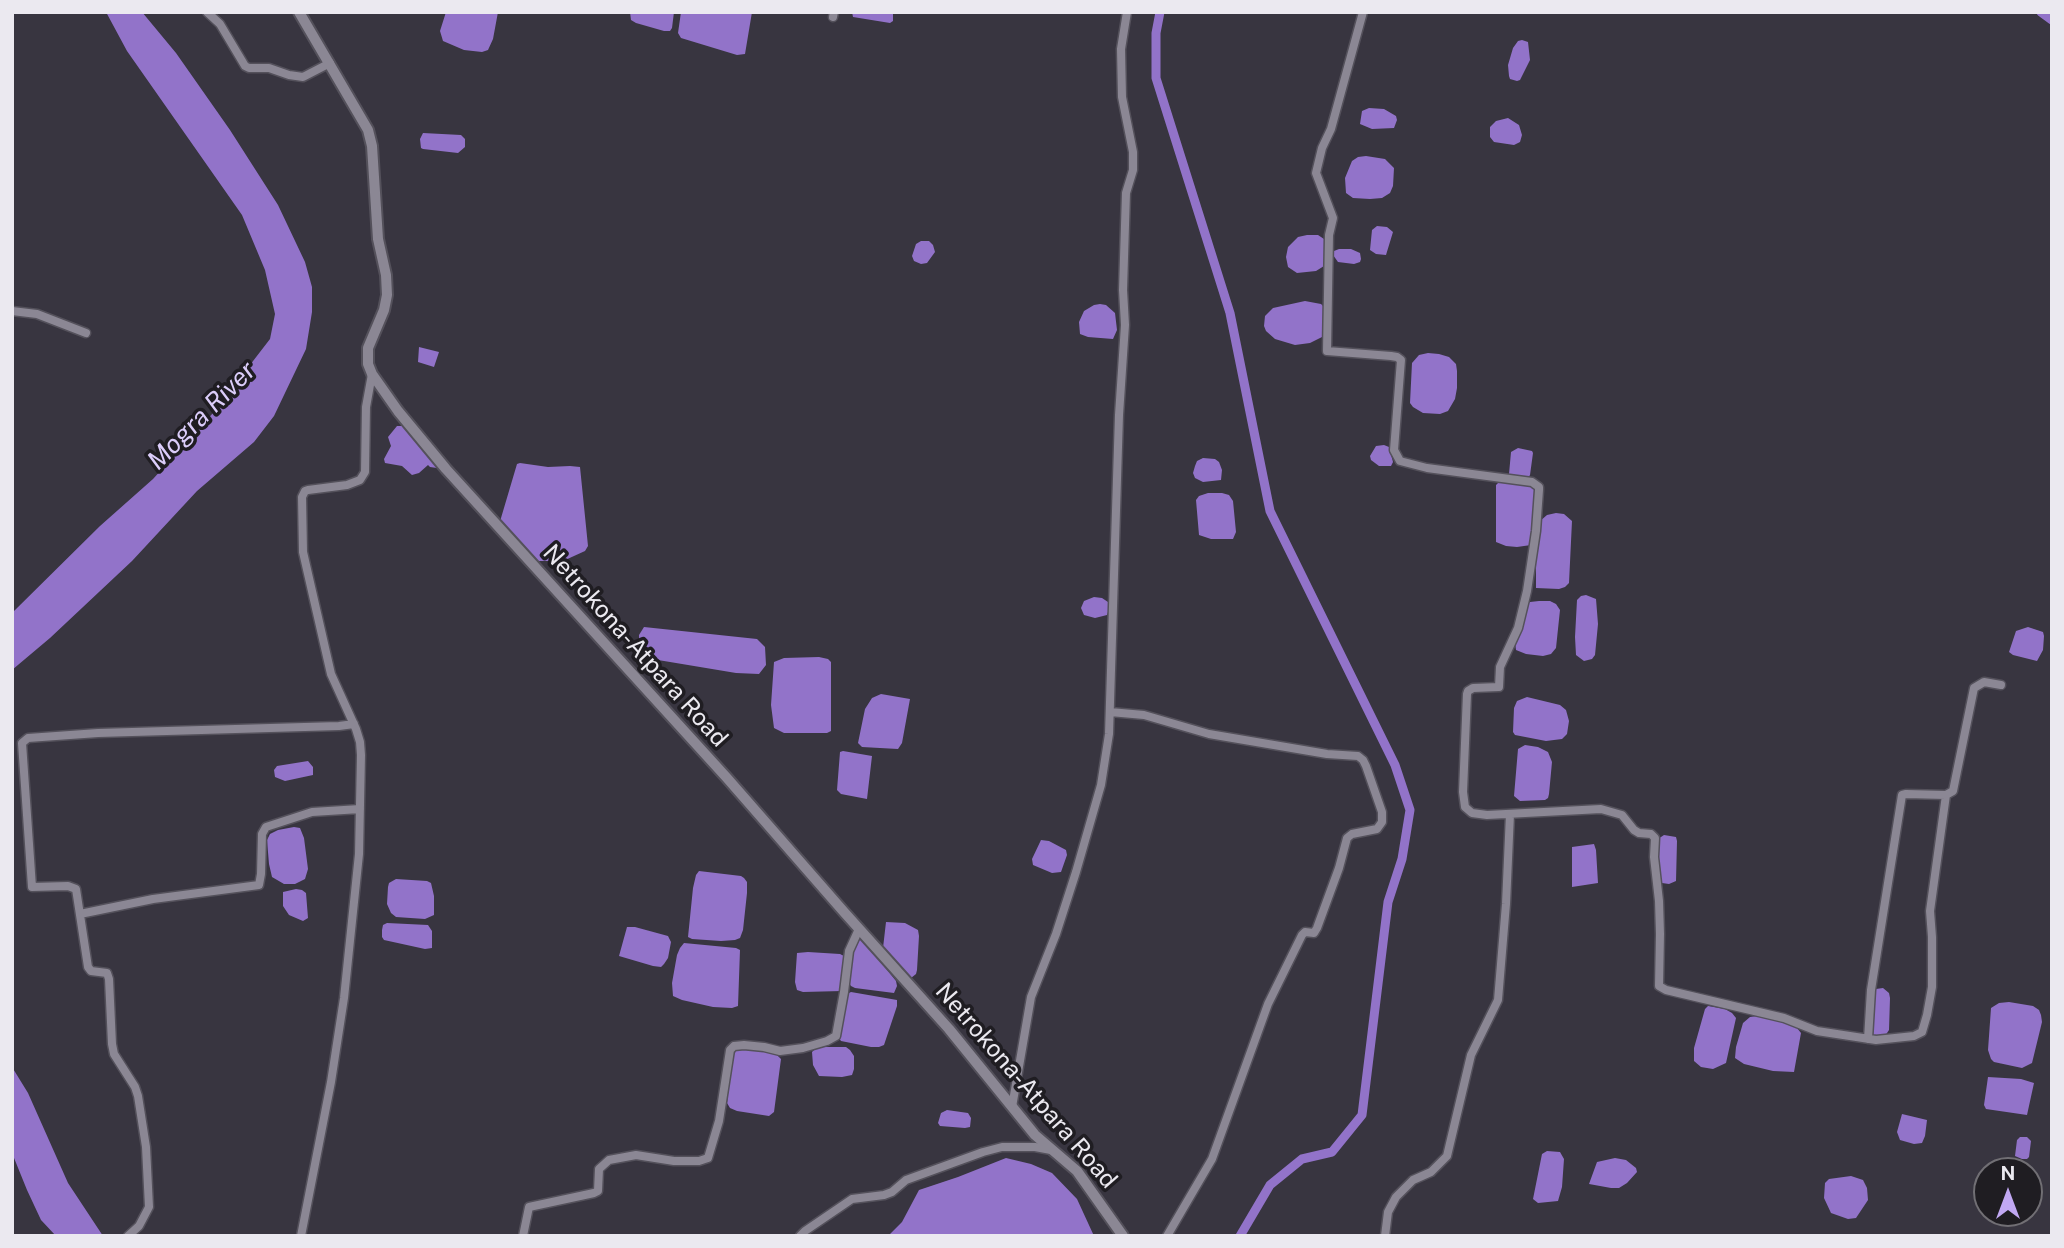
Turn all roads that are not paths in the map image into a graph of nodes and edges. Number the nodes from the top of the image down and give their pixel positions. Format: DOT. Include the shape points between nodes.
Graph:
graph roads {
  1 [pos="207,12"];
  2 [pos="299,12"];
  3 [pos="1128,12"];
  4 [pos="1363,12"];
  5 [pos="330,63"];
  6 [pos="12,311"];
  7 [pos="86,333"];
  8 [pos="372,374"];
  9 [pos="2001,685"];
  10 [pos="1110,712"];
  11 [pos="354,724"];
  12 [pos="1946,795"];
  13 [pos="360,809"];
  14 [pos="1510,814"];
  15 [pos="80,914"];
  16 [pos="859,929"];
  17 [pos="1868,1039"];
  18 [pos="1012,1107"];
  19 [pos="1051,1150"];
  20 [pos="128,1236"];
  21 [pos="301,1236"];
  22 [pos="523,1236"];
  23 [pos="800,1236"];
  24 [pos="1124,1236"];
  25 [pos="1167,1236"];
  26 [pos="1385,1236"];
  1 -- 5 [label="street" via="220,24 245,66 303,77"];
  2 -- 5 [label="street"];
  3 -- 10 [label="street" via="1121,48 1122,97 1133,170 1126,193"];
  4 -- 14 [label="street" via="1317,173 1333,218 1327,351 1401,360 1394,450 1400,461 1525,480 1539,487 1527,592 1518,628 1500,667 1499,687 1473,688 1467,694 1465,807 1472,813"];
  5 -- 8 [label="street" via="368,130 372,146 387,295 368,348"];
  6 -- 7 [label="street" via="37,314"];
  8 -- 11 [label="street" via="366,407 365,472 347,485 308,489 302,496 303,552 331,674"];
  8 -- 16 [label="street, Netrokona-Atpara Road" via="454,478"];
  9 -- 12 [label="street" via="1984,682 1974,688 1953,791"];
  10 -- 18 [label="street" via="1101,785 1056,934 1031,997"];
  10 -- 25 [label="street" via="1144,715 1209,734 1358,756 1382,812 1377,829 1347,838 1317,928 1302,935 1268,1004 1212,1159"];
  11 -- 13 [label="street" via="360,742"];
  11 -- 15 [label="street" via="28,738 21,748 32,887 76,889"];
  12 -- 17 [label="street" via="1902,795 1871,990"];
  12 -- 17 [label="street" via="1930,911 1932,987 1922,1032"];
  13 -- 15 [label="street" via="312,812 266,827 259,885"];
  13 -- 21 [label="street" via="344,998"];
  14 -- 17 [label="street" via="1601,809 1622,815 1634,830 1655,838 1660,906 1658,986 1784,1017 1810,1029"];
  14 -- 26 [label="street" via="1498,1000 1471,1055 1447,1156 1396,1197 1388,1212"];
  15 -- 20 [label="street" via="88,967 107,973 109,979 114,1054 135,1087 146,1147 149,1207"];
  16 -- 18 [label="street, Netrokona-Atpara Road"];
  16 -- 22 [label="street" via="849,951 836,1036 792,1050 744,1045 730,1050 708,1158 674,1161 636,1155 609,1160 599,1169 598,1191 529,1208"];
  18 -- 19 [label="street, Netrokona-Atpara Road"];
  19 -- 23 [label="street" via="1002,1147 982,1152 906,1180 884,1195 852,1199"];
  19 -- 24 [label="street, Netrokona-Atpara Road" via="1086,1181"];
}
